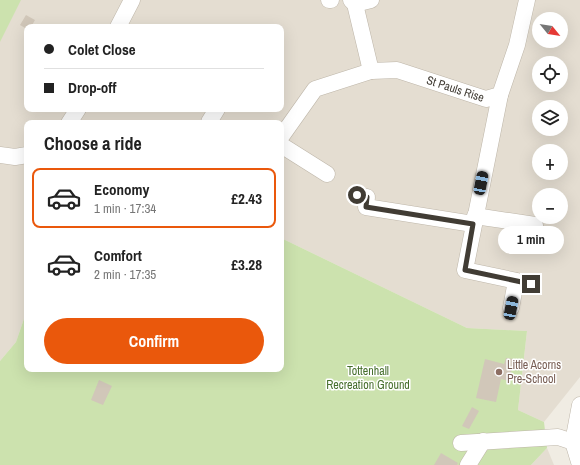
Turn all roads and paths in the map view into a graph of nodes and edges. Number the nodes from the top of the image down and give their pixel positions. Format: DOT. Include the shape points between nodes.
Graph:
graph roads {
  1 [pos="132,0"];
  2 [pos="371,0"];
  3 [pos="527,0"];
  4 [pos="353,2"];
  5 [pos="120,24"];
  6 [pos="371,71"];
  7 [pos="500,95"];
  8 [pos="284,133"];
  9 [pos="284,147"];
  10 [pos="24,155"];
  11 [pos="0,156"];
  12 [pos="327,174"];
  13 [pos="357,195"];
  14 [pos="474,220"];
  15 [pos="535,225"];
  16 [pos="511,308"];
  17 [pos="580,405"];
  18 [pos="483,441"];
  19 [pos="573,442"];
  20 [pos="461,443"];
  21 [pos="468,465"];
  22 [pos="580,465"];
  1 -- 5 [label="street"];
  2 -- 4 [label="street"];
  3 -- 7 [label="street, St Pauls Rise" via="517,45"];
  4 -- 6 [label="street"];
  6 -- 7 [label="street, St Pauls Rise" via="397,70 486,99"];
  6 -- 8 [label="street, St Pauls Rise" via="315,89"];
  7 -- 14 [label="street"];
  9 -- 12 [label="street"];
  10 -- 11 [label="street"];
  13 -- 14 [label="street" via="367,197 366,207"];
  14 -- 15 [label="street"];
  14 -- 16 [label="street" via="465,270 524,283"];
  17 -- 19 [label="street"];
  18 -- 19 [label="street" via="558,437"];
  18 -- 20 [label="street"];
  18 -- 21 [label="street"];
  19 -- 22 [label="street"];
}
